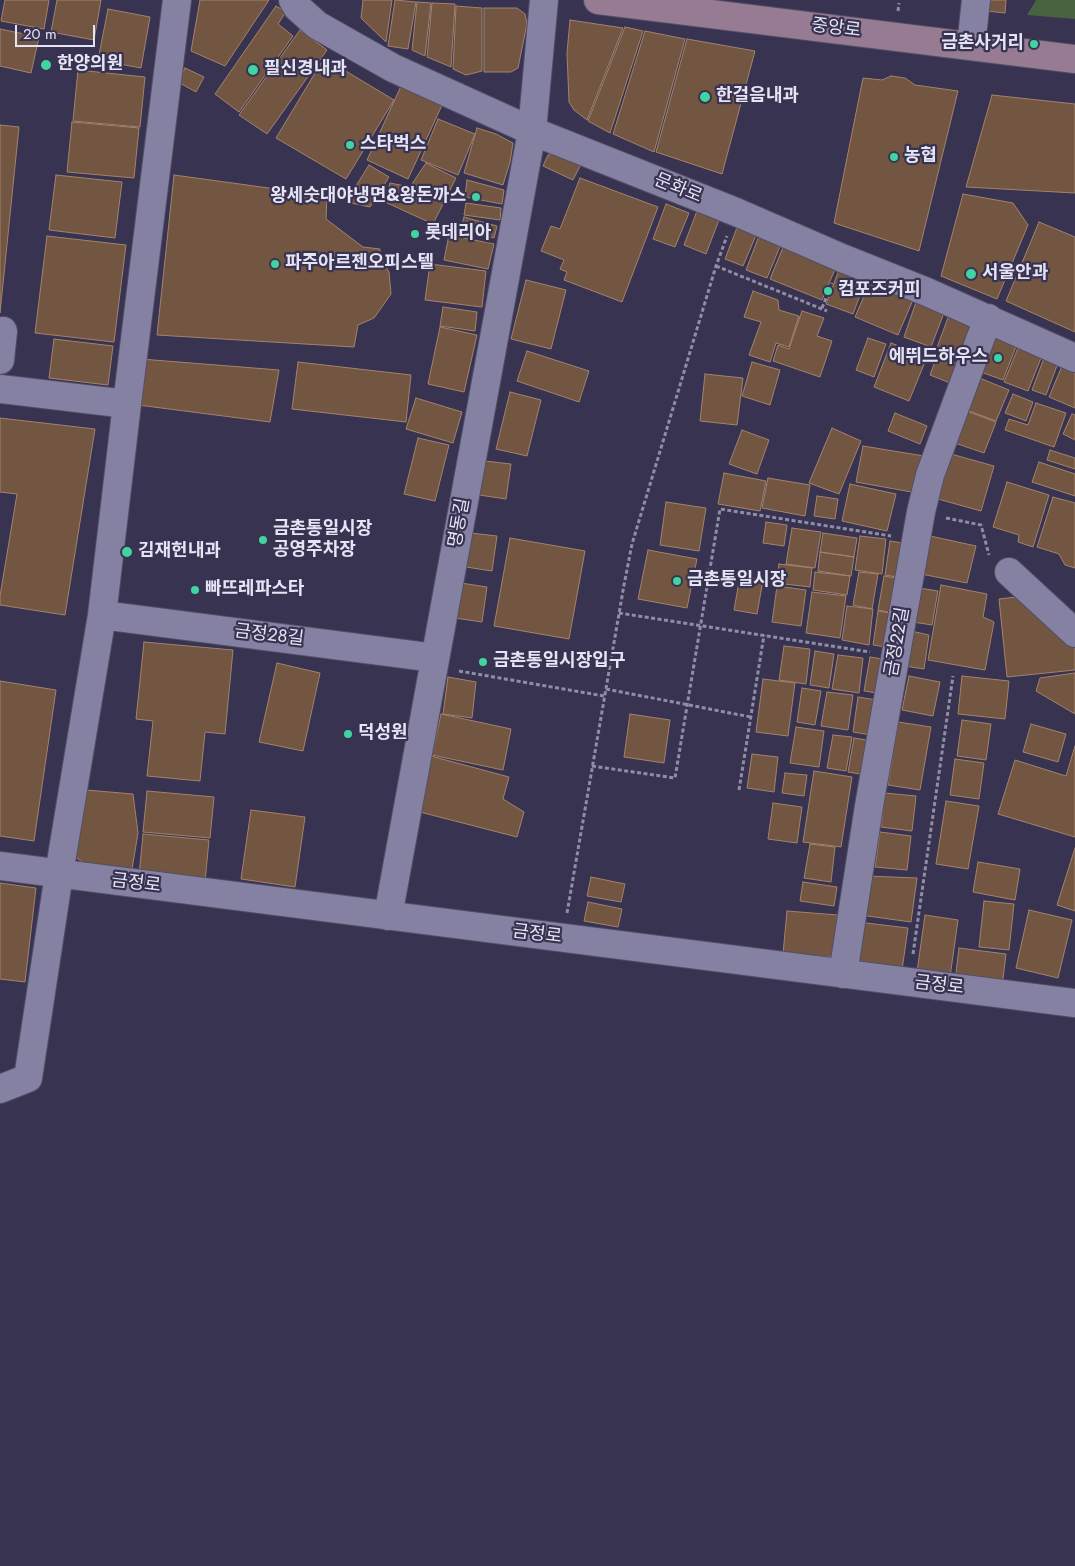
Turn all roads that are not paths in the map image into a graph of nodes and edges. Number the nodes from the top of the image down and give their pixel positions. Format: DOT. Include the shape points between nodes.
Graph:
graph roads {
  1 [pos="177,0"];
  2 [pos="293,0"];
  3 [pos="544,0"];
  4 [pos="598,0"];
  5 [pos="976,0"];
  6 [pos="971,46"];
  7 [pos="1075,59"];
  8 [pos="532,131"];
  9 [pos="988,318"];
  10 [pos="3,331"];
  11 [pos="1075,358"];
  12 [pos="0,360"];
  13 [pos="0,389"];
  14 [pos="126,404"];
  15 [pos="1009,572"];
  16 [pos="102,615"];
  17 [pos="1075,633"];
  18 [pos="435,662"];
  19 [pos="0,866"];
  20 [pos="59,874"];
  21 [pos="388,916"];
  22 [pos="843,974"];
  23 [pos="1075,1003"];
  24 [pos="0,1089"];
  1 -- 14 [label="street"];
  2 -- 8 [label="street, 문화로" via="317,26 394,68"];
  3 -- 8 [label="street, 명동길"];
  4 -- 6 [label="main road, 중앙로"];
  5 -- 6 [label="street"];
  6 -- 7 [label="main road, 중앙로"];
  8 -- 9 [label="street, 문화로"];
  8 -- 18 [label="street, 명동길"];
  9 -- 11 [label="street, 문화로"];
  9 -- 22 [label="street, 금정22길" via="930,475 921,512"];
  10 -- 12 [label="street"];
  13 -- 14 [label="street"];
  14 -- 16 [label="street"];
  15 -- 17 [label="street"];
  16 -- 18 [label="street, 금정28길"];
  16 -- 20 [label="street"];
  18 -- 21 [label="street, 명동길"];
  19 -- 20 [label="street, 금정로"];
  20 -- 21 [label="street, 금정로"];
  20 -- 24 [label="street" via="28,1078"];
  21 -- 22 [label="street, 금정로"];
  22 -- 23 [label="street, 금정로"];
}
